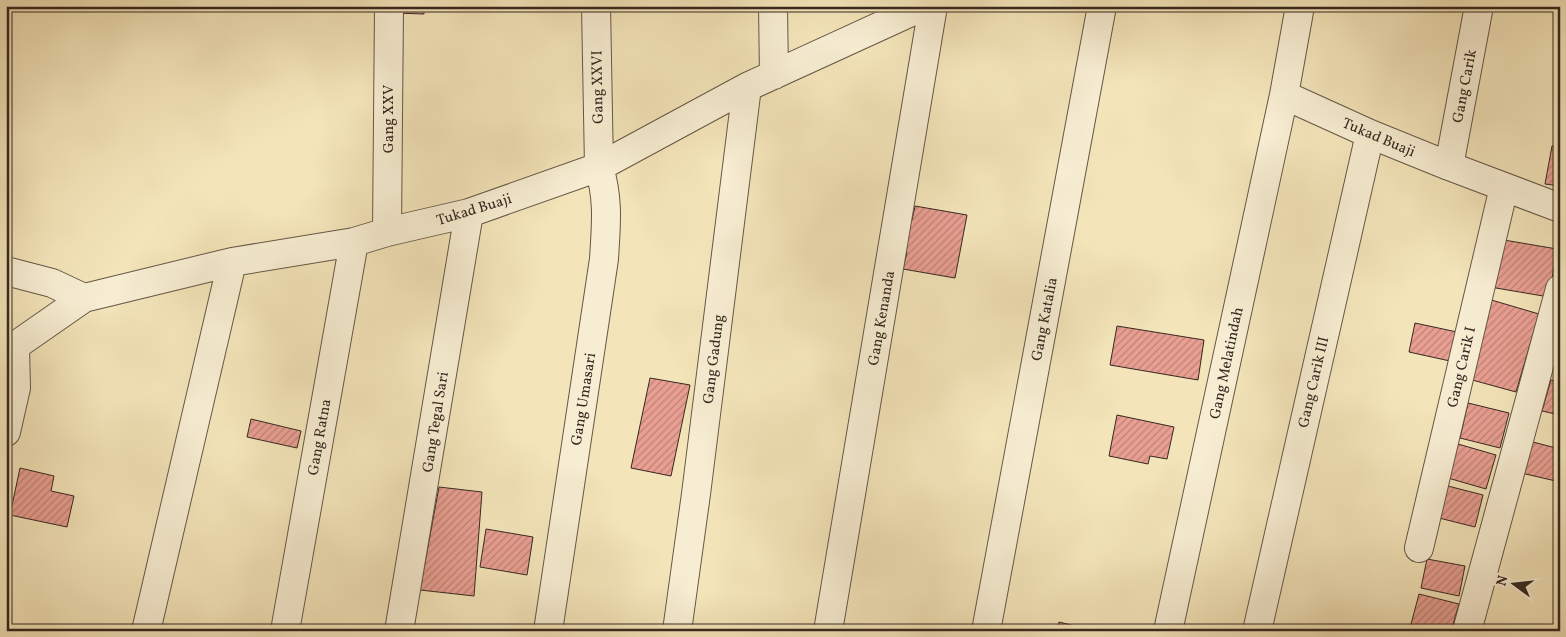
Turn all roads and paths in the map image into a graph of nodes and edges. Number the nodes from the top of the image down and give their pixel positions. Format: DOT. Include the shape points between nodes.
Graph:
graph roads {
  1 [pos="389,6"];
  2 [pos="596,6"];
  3 [pos="773,6"];
  4 [pos="933,6"];
  5 [pos="1102,6"];
  6 [pos="1300,6"];
  7 [pos="1479,6"];
  8 [pos="909,9"];
  9 [pos="774,75"];
  10 [pos="747,87"];
  11 [pos="1284,95"];
  12 [pos="1370,134"];
  13 [pos="1449,166"];
  14 [pos="599,167"];
  15 [pos="1504,187"];
  16 [pos="1560,208"];
  17 [pos="469,213"];
  18 [pos="387,232"];
  19 [pos="354,242"];
  20 [pos="232,262"];
  21 [pos="6,271"];
  22 [pos="1560,289"];
  23 [pos="84,298"];
  24 [pos="11,348"];
  25 [pos="6,432"];
  26 [pos="1419,548"];
  27 [pos="146,631"];
  28 [pos="285,631"];
  29 [pos="399,631"];
  30 [pos="548,631"];
  31 [pos="676,631"];
  32 [pos="828,631"];
  33 [pos="986,631"];
  34 [pos="1168,631"];
  35 [pos="1257,631"];
  36 [pos="1467,631"];
  1 -- 18 [label="street, Gang XXV"];
  2 -- 14 [label="street, Gang XXVI"];
  3 -- 9 [label="street"];
  4 -- 32 [label="street, Gang Kenanda"];
  5 -- 33 [label="street, Gang Katalia"];
  6 -- 11 [label="street"];
  7 -- 13 [label="street, Gang Carik"];
  8 -- 9 [label="street, Tukad Buaji"];
  9 -- 10 [label="street, Tukad Buaji"];
  10 -- 14 [label="street, Tukad Buaji"];
  10 -- 31 [label="street, Gang Gadung" via="698,484"];
  11 -- 12 [label="street, Tukad Buaji"];
  11 -- 34 [label="street, Gang Melatindah"];
  12 -- 13 [label="street, Tukad Buaji"];
  12 -- 35 [label="street, Gang Carik III"];
  13 -- 15 [label="street, Tukad Buaji"];
  14 -- 17 [label="street, Tukad Buaji"];
  14 -- 30 [label="street, Gang Umasari" via="607,204 604,259"];
  15 -- 16 [label="street, Tukad Buaji"];
  15 -- 26 [label="street, Gang Carik I"];
  17 -- 18 [label="street, Tukad Buaji"];
  17 -- 29 [label="street, Gang Tegal Sari"];
  18 -- 19 [label="street, Tukad Buaji"];
  19 -- 20 [label="street, Tukad Buaji"];
  19 -- 28 [label="street, Gang Ratna"];
  20 -- 23 [label="street, Tukad Buaji"];
  20 -- 27 [label="street"];
  21 -- 23 [label="street" via="52,283"];
  22 -- 36 [label="street"];
  23 -- 24 [label="street, Tukad Buaji"];
  24 -- 25 [label="street" via="16,388"];
}
